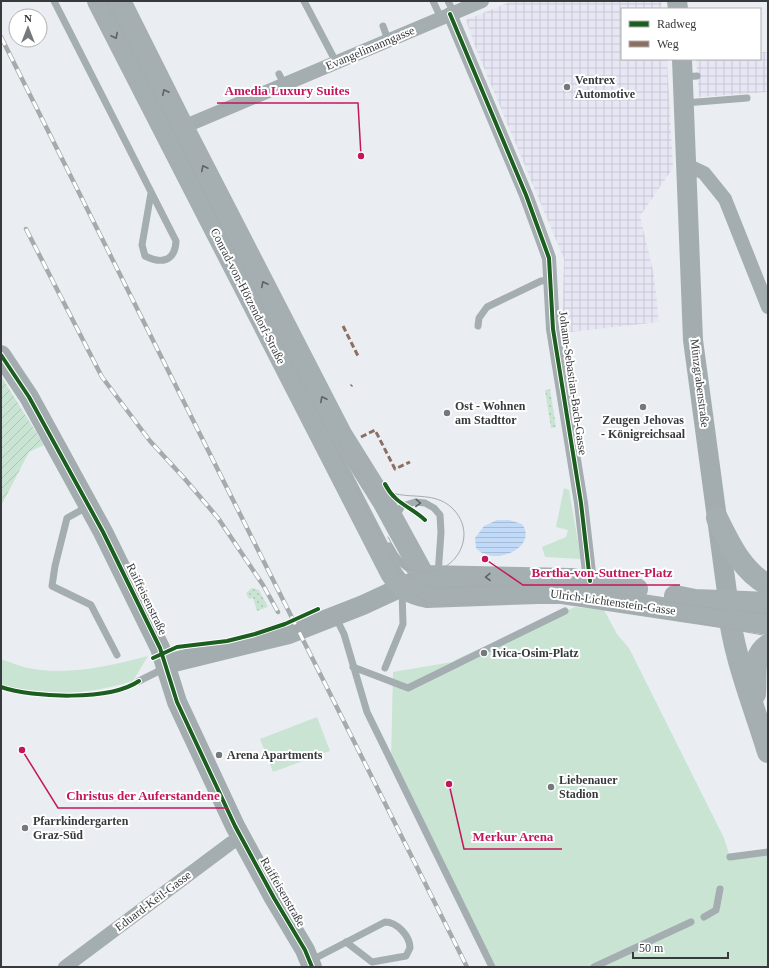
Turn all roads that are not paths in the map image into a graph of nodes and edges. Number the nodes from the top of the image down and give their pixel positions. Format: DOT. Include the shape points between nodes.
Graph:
graph roads {
  1 [pos="54,1"];
  2 [pos="98,1"];
  3 [pos="120,1"];
  4 [pos="304,1"];
  5 [pos="433,1"];
  6 [pos="482,1"];
  7 [pos="448,12"];
  8 [pos="383,26"];
  9 [pos="388,40"];
  10 [pos="336,62"];
  11 [pos="687,70"];
  12 [pos="747,98"];
  13 [pos="685,102"];
  14 [pos="174,131"];
  15 [pos="687,165"];
  16 [pos="151,193"];
  17 [pos="550,280"];
  18 [pos="768,307"];
  19 [pos="478,326"];
  20 [pos="1,355"];
  21 [pos="90,507"];
  22 [pos="717,518"];
  23 [pos="392,534"];
  24 [pos="590,581"];
  25 [pos="438,584"];
  26 [pos="768,585"];
  27 [pos="402,588"];
  28 [pos="768,602"];
  29 [pos="728,610"];
  30 [pos="565,611"];
  31 [pos="335,616"];
  32 [pos="768,624"];
  33 [pos="768,645"];
  34 [pos="117,655"];
  35 [pos="166,664"];
  36 [pos="354,667"];
  37 [pos="384,668"];
  38 [pos="139,681"];
  39 [pos="754,707"];
  40 [pos="768,752"];
  41 [pos="242,838"];
  42 [pos="768,852"];
  43 [pos="730,857"];
  44 [pos="720,889"];
  45 [pos="704,917"];
  46 [pos="691,922"];
  47 [pos="346,942"];
  48 [pos="311,964"];
  49 [pos="65,967"];
  50 [pos="492,967"];
  51 [pos="594,967"];
  1 -- 16 [label="lane"];
  2 -- 14 [label="main road, Conrad-von-Hötzendorf-Straße, one-way"];
  14 -- 3 [label="main road, Conrad-von-Hötzendorf-Straße, one-way"];
  4 -- 10 [label="lane"];
  5 -- 7 [label="lane"];
  6 -- 7 [label="street, Evangelimanngasse"];
  7 -- 9 [label="street, Evangelimanngasse"];
  7 -- 17 [label="street, Johann-Sebastian-Bach-Gasse" via="526,195 548,254"];
  8 -- 9 [label="lane"];
  9 -- 10 [label="street, Evangelimanngasse"];
  10 -- 14 [label="street, Evangelimanngasse" via="282,79"];
  11 -- 13 [label="street, Münzgrabenstraße"];
  12 -- 13 [label="lane"];
  13 -- 15 [label="street, Münzgrabenstraße"];
  23 -- 14 [label="main road, Conrad-von-Hötzendorf-Straße, one-way"];
  14 -- 27 [label="main road, Conrad-von-Hötzendorf-Straße" via="391,573"];
  15 -- 18 [label="street" via="704,173 724,199"];
  15 -- 22 [label="street, Münzgrabenstraße" via="693,340"];
  16 -- 16 [label="lane" via="176,241 175,251 167,260 155,261 145,256 142,245"];
  17 -- 19 [label="lane" via="541,281 487,307 479,318"];
  17 -- 24 [label="street, Johann-Sebastian-Bach-Gasse" via="553,329 580,499"];
  20 -- 21 [label="street, Raiffeisenstraße" via="30,396"];
  21 -- 34 [label="lane" via="67,518 52,586 91,605"];
  21 -- 35 [label="street, Raiffeisenstraße"];
  22 -- 26 [label="main road" via="738,557 756,578"];
  22 -- 29 [label="street, Münzgrabenstraße"];
  23 -- 25 [label="main road, Conrad-von-Hötzendorf-Straße"];
  23 -- 25 [label="lane, one-way" via="398,510 407,504 425,503 438,511 441,521"];
  24 -- 25 [label="main road, Ulrich-Lichtenstein-Gasse, one-way" via="525,577"];
  24 -- 29 [label="main road, Ulrich-Lichtenstein-Gasse" via="695,600"];
  25 -- 27 [label="street, Ulrich-Lichtenstein-Gasse"];
  25 -- 27 [label="main road, Ulrich-Lichtenstein-Gasse" via="416,595"];
  25 -- 29 [label="main road, Ulrich-Lichtenstein-Gasse"];
  27 -- 31 [label="street, Ulrich-Lichtenstein-Gasse"];
  27 -- 37 [label="lane" via="402,624"];
  28 -- 29 [label="main road"];
  29 -- 32 [label="main road"];
  29 -- 39 [label="main road" via="745,686"];
  30 -- 36 [label="lane" via="408,688"];
  31 -- 35 [label="street, Ulrich-Lichtenstein-Gasse" via="289,634"];
  31 -- 36 [label="lane" via="344,634"];
  33 -- 39 [label="main road" via="755,662"];
  35 -- 38 [label="lane"];
  35 -- 41 [label="street, Raiffeisenstraße" via="177,702"];
  36 -- 50 [label="lane" via="367,712"];
  39 -- 40 [label="main road"];
  41 -- 48 [label="street, Raiffeisenstraße"];
  41 -- 49 [label="street, Eduard-Keil-Gasse" via="231,843"];
  42 -- 43 [label="lane"];
  44 -- 45 [label="lane" via="716,910"];
  46 -- 51 [label="lane"];
  47 -- 47 [label="lane" via="381,923 389,922 397,926 408,938 410,948 406,956 372,962"];
  47 -- 48 [label="lane"];
}
